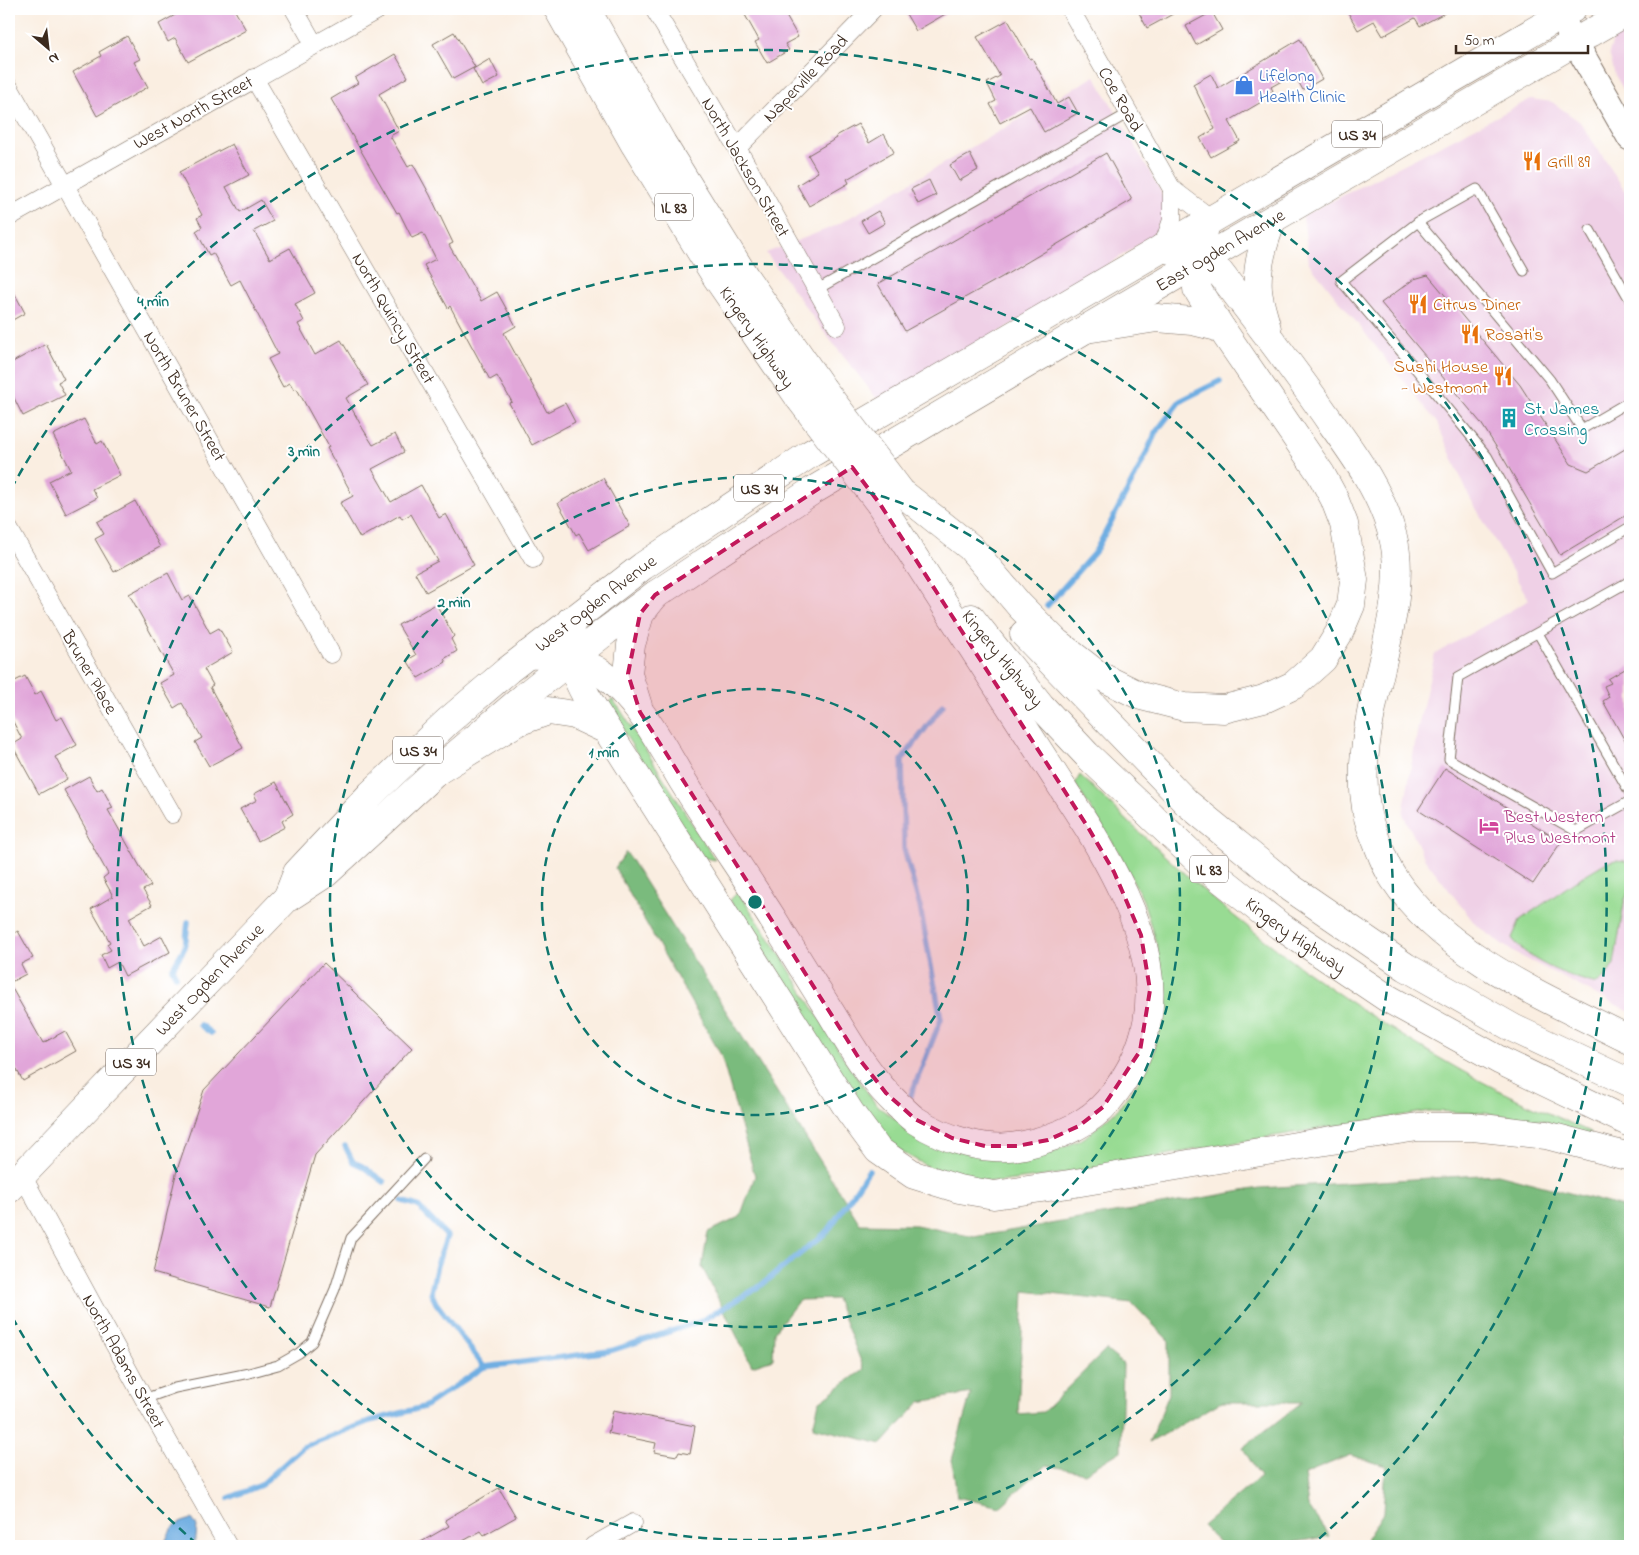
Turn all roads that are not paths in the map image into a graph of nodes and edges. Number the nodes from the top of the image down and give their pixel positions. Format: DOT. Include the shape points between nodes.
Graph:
graph roads {
  1 [pos="294,9"];
  2 [pos="379,9"];
  3 [pos="558,9"];
  4 [pos="586,9"];
  5 [pos="654,9"];
  6 [pos="873,9"];
  7 [pos="1070,9"];
  8 [pos="1630,10"];
  9 [pos="1556,11"];
  10 [pos="1575,42"];
  11 [pos="314,44"];
  12 [pos="254,78"];
  13 [pos="9,87"];
  14 [pos="1129,113"];
  15 [pos="1629,132"];
  16 [pos="737,148"];
  17 [pos="65,184"];
  18 [pos="1172,189"];
  19 [pos="9,217"];
  20 [pos="1209,220"];
  21 [pos="1272,220"];
  22 [pos="1418,222"];
  23 [pos="1590,230"];
  24 [pos="1162,248"];
  25 [pos="1199,262"];
  26 [pos="1524,271"];
  27 [pos="816,290"];
  28 [pos="1630,300"];
  29 [pos="836,326"];
  30 [pos="1222,328"];
  31 [pos="1086,329"];
  32 [pos="1269,337"];
  33 [pos="956,369"];
  34 [pos="811,393"];
  35 [pos="1630,401"];
  36 [pos="812,491"];
  37 [pos="890,498"];
  38 [pos="1630,526"];
  39 [pos="9,529"];
  40 [pos="533,559"];
  41 [pos="1630,581"];
  42 [pos="655,595"];
  43 [pos="571,620"];
  44 [pos="1538,633"];
  45 [pos="331,654"];
  46 [pos="527,655"];
  47 [pos="571,660"];
  48 [pos="640,712"];
  49 [pos="607,730"];
  50 [pos="437,771"];
  51 [pos="1630,794"];
  52 [pos="1630,801"];
  53 [pos="172,814"];
  54 [pos="286,899"];
  55 [pos="1630,1040"];
  56 [pos="1630,1083"];
  57 [pos="1630,1123"];
  58 [pos="1630,1157"];
  59 [pos="424,1159"];
  60 [pos="15,1182"];
  61 [pos="144,1399"];
  62 [pos="633,1523"];
  63 [pos="228,1546"];
  64 [pos="593,1546"];
  1 -- 11 [label="street"];
  2 -- 11 [label="street, West North Street"];
  3 -- 34 [label="main road, Kingery Highway / IL 83" via="715,275"];
  4 -- 34 [label="main road, Kingery Highway / IL 83"];
  5 -- 16 [label="street, North Jackson Street"];
  6 -- 16 [label="street, Naperville Road"];
  7 -- 14 [label="street, Coe Road"];
  8 -- 10 [label="main road, East Ogden Avenue / US 34"];
  9 -- 10 [label="street"];
  9 -- 20 [label="main road, East Ogden Avenue / US 34" via="1526,36"];
  10 -- 15 [label="street"];
  10 -- 21 [label="main road, East Ogden Avenue / US 34"];
  11 -- 12 [label="street, West North Street"];
  12 -- 17 [label="street, West North Street"];
  12 -- 40 [label="street, North Quincy Street"];
  13 -- 17 [label="street, North Bruner Street"];
  14 -- 18 [label="street, Coe Road"];
  14 -- 27 [label="lane"];
  16 -- 27 [label="street, North Jackson Street"];
  17 -- 19 [label="street, West North Street"];
  17 -- 45 [label="street, North Bruner Street"];
  18 -- 20 [label="street, Coe Road"];
  18 -- 24 [label="street, Coe Road" via="1172,220"];
  20 -- 24 [label="main road, East Ogden Avenue / US 34"];
  20 -- 25 [label="main road"];
  21 -- 25 [label="main road, East Ogden Avenue / US 34"];
  21 -- 32 [label="main road" via="1263,246 1258,290"];
  22 -- 26 [label="lane" via="1477,189"];
  22 -- 35 [label="lane" via="1550,380 1582,429"];
  22 -- 38 [label="lane" via="1341,281 1487,456 1552,572"];
  23 -- 28 [label="lane"];
  24 -- 25 [label="main road" via="1176,250"];
  24 -- 33 [label="main road, East Ogden Avenue / US 34"];
  25 -- 30 [label="main road" via="1197,289"];
  25 -- 31 [label="main road, East Ogden Avenue / US 34"];
  25 -- 32 [label="main road" via="1220,273"];
  27 -- 29 [label="street, North Jackson Street"];
  30 -- 31 [label="main road" via="1157,318"];
  30 -- 37 [label="main road" via="1321,474 1344,524 1351,555 1354,580 1351,605 1339,633 1323,659 1294,685 1264,699 1224,709 1184,707 1141,696 1098,675 1056,642 1020,606 970,547"];
  31 -- 36 [label="main road, East Ogden Avenue / US 34"];
  32 -- 55 [label="main road" via="1373,486 1394,539 1396,594 1366,737 1364,781 1372,832 1392,877 1437,927 1476,957 1516,982"];
  33 -- 43 [label="main road, West Ogden Avenue / US 34" via="810,454 643,566"];
  34 -- 37 [label="main road, Kingery Highway / IL 83, bridge"];
  36 -- 42 [label="main road, West Ogden Avenue / US 34"];
  37 -- 48 [label="main road" via="1114,872 1141,935 1150,990 1146,1026 1131,1070 1103,1107 1078,1126 1048,1140 1018,1146 985,1146 952,1138 915,1119 886,1093 860,1060"];
  37 -- 56 [label="main road, Kingery Highway / IL 83" via="1180,795 1291,888 1423,976 1513,1028"];
  37 -- 57 [label="main road, Kingery Highway / IL 83" via="1041,706 1087,755 1203,864 1280,926 1387,998 1501,1061"];
  39 -- 53 [label="street, Bruner Place"];
  41 -- 44 [label="lane"];
  42 -- 47 [label="main road, West Ogden Avenue / US 34"];
  42 -- 48 [label="main road" via="640,614 631,645 628,674"];
  43 -- 46 [label="main road, West Ogden Avenue / US 34"];
  43 -- 47 [label="main road"];
  44 -- 51 [label="lane"];
  44 -- 52 [label="lane" via="1458,677 1449,758 1576,831"];
  46 -- 47 [label="main road"];
  46 -- 54 [label="main road, West Ogden Avenue / US 34" via="447,722 371,794 297,873"];
  47 -- 48 [label="main road" via="601,673"];
  47 -- 49 [label="main road" via="577,680"];
  47 -- 50 [label="main road, West Ogden Avenue / US 34"];
  49 -- 50 [label="main road" via="575,715 548,711 517,722"];
  49 -- 58 [label="main road" via="850,1112 878,1150 914,1175 959,1189 994,1194 1418,1128 1473,1127 1546,1135"];
  50 -- 54 [label="main road, West Ogden Avenue / US 34" via="326,873"];
  54 -- 60 [label="main road, West Ogden Avenue / US 34"];
  59 -- 61 [label="lane" via="351,1238 312,1342 299,1354 278,1365 175,1388"];
  60 -- 61 [label="street, North Adams Street"];
  61 -- 63 [label="street, North Adams Street"];
  62 -- 64 [label="street"];
}
